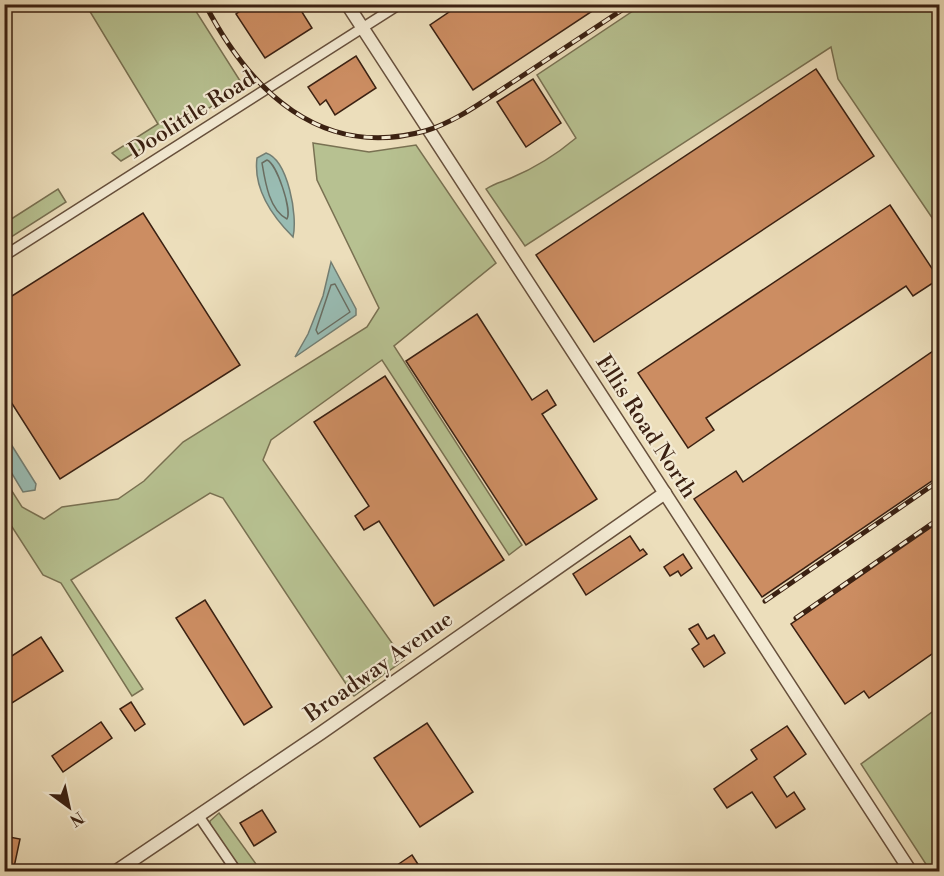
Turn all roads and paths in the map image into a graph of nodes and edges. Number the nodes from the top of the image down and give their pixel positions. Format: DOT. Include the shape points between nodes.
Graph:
graph roads {
  1 [pos="347,4"];
  2 [pos="400,4"];
  3 [pos="363,30"];
  4 [pos="4,256"];
  5 [pos="665,493"];
  6 [pos="198,814"];
  7 [pos="115,872"];
  8 [pos="237,872"];
  9 [pos="911,872"];
  1 -- 3 [label="street, Ellis Road North"];
  2 -- 3 [label="street, Doolittle Road"];
  3 -- 4 [label="street, Doolittle Road"];
  3 -- 5 [label="street, Ellis Road North"];
  5 -- 6 [label="street, Broadway Avenue" via="330,727"];
  5 -- 9 [label="street, Ellis Road North"];
  6 -- 7 [label="street, Broadway Avenue"];
  6 -- 8 [label="street"];
}
